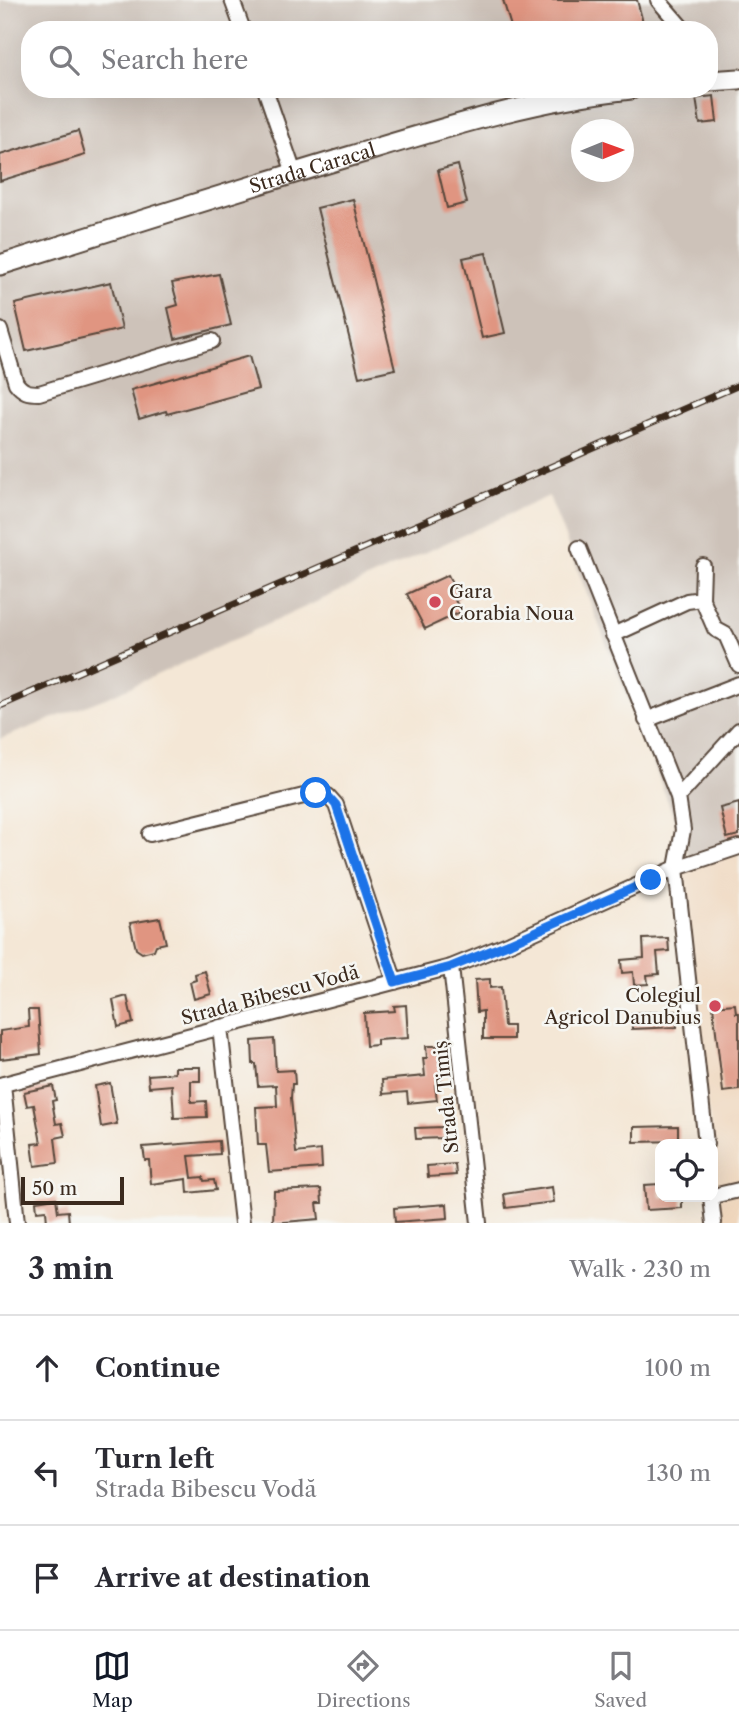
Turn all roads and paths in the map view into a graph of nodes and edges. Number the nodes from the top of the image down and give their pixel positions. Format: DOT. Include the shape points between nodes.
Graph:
graph roads {
  1 [pos="232,0"];
  2 [pos="658,0"];
  3 [pos="240,21"];
  4 [pos="676,21"];
  5 [pos="739,79"];
  6 [pos="718,80"];
  7 [pos="268,98"];
  8 [pos="567,98"];
  9 [pos="294,173"];
  10 [pos="0,265"];
  11 [pos="0,330"];
  12 [pos="212,341"];
  13 [pos="579,548"];
  14 [pos="703,566"];
  15 [pos="702,599"];
  16 [pos="612,635"];
  17 [pos="739,665"];
  18 [pos="737,690"];
  19 [pos="646,720"];
  20 [pos="739,730"];
  21 [pos="678,797"];
  22 [pos="150,834"];
  23 [pos="739,847"];
  24 [pos="676,867"];
  25 [pos="451,967"];
  26 [pos="395,982"];
  27 [pos="220,1027"];
  28 [pos="2,1085"];
  29 [pos="705,1139"];
  30 [pos="739,1190"];
  31 [pos="718,1195"];
  32 [pos="712,1202"];
  33 [pos="17,1223"];
  34 [pos="242,1223"];
  35 [pos="479,1223"];
  36 [pos="714,1223"];
  1 -- 3 [label="street"];
  2 -- 4 [label="street"];
  5 -- 6 [label="main road"];
  7 -- 9 [label="street"];
  8 -- 9 [label="main road, Strada Caracal" via="513,109"];
  9 -- 10 [label="main road, Strada Caracal"];
  11 -- 12 [label="street" via="16,383 28,393"];
  13 -- 16 [label="street"];
  14 -- 15 [label="street"];
  15 -- 16 [label="street" via="687,601"];
  15 -- 17 [label="street"];
  16 -- 19 [label="street"];
  18 -- 19 [label="street"];
  19 -- 21 [label="street"];
  20 -- 21 [label="street"];
  21 -- 24 [label="street" via="683,830"];
  22 -- 26 [label="street" via="316,793 328,796 336,805"];
  23 -- 24 [label="street, Strada Bibescu Vodă"];
  24 -- 25 [label="street, Strada Bibescu Vodă"];
  24 -- 29 [label="street"];
  25 -- 26 [label="street, Strada Bibescu Vodă"];
  25 -- 35 [label="street, Strada Timiș"];
  26 -- 27 [label="street, Strada Bibescu Vodă"];
  27 -- 28 [label="street, Strada Bibescu Vodă"];
  27 -- 34 [label="street"];
  28 -- 33 [label="street"];
  30 -- 31 [label="street"];
  32 -- 36 [label="street"];
}
